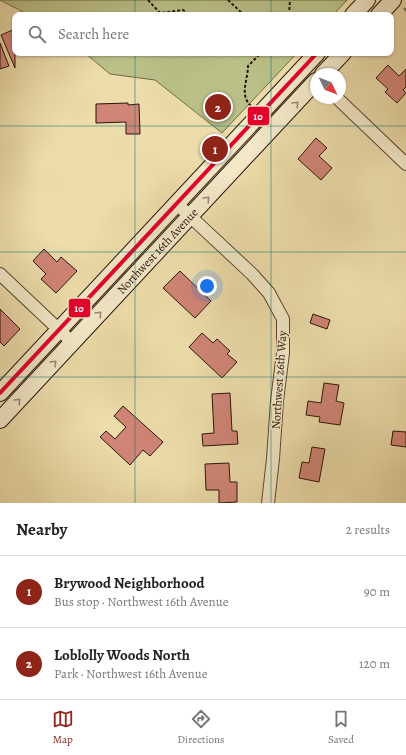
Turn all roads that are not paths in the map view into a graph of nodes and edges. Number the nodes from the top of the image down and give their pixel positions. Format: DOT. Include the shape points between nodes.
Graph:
graph roads {
  1 [pos="366,0"];
  2 [pos="393,0"];
  3 [pos="356,12"];
  4 [pos="382,12"];
  5 [pos="314,56"];
  6 [pos="340,56"];
  7 [pos="304,68"];
  8 [pos="329,68"];
  9 [pos="310,73"];
  10 [pos="310,88"];
  11 [pos="343,104"];
  12 [pos="406,164"];
  13 [pos="177,204"];
  14 [pos="190,216"];
  15 [pos="0,274"];
  16 [pos="59,330"];
  17 [pos="73,343"];
  18 [pos="0,393"];
  19 [pos="0,420"];
  20 [pos="268,503"];
  1 -- 3 [label="main road"];
  2 -- 4 [label="main road"];
  5 -- 7 [label="main road, Northwest 16th Avenue"];
  6 -- 8 [label="main road"];
  7 -- 9 [label="street"];
  7 -- 13 [label="main road, Northwest 16th Avenue"];
  14 -- 10 [label="main road, Northwest 16th Avenue, one-way"];
  11 -- 12 [label="street"];
  13 -- 14 [label="street, Northwest 26th Way"];
  13 -- 16 [label="main road, Northwest 16th Avenue"];
  17 -- 14 [label="main road, Northwest 16th Avenue, one-way"];
  14 -- 20 [label="street, Northwest 26th Way" via="252,274 269,293 283,319 283,353"];
  15 -- 16 [label="street"];
  16 -- 17 [label="street"];
  16 -- 18 [label="main road, Northwest 16th Avenue"];
  19 -- 17 [label="main road, Northwest 16th Avenue, one-way"];
}
